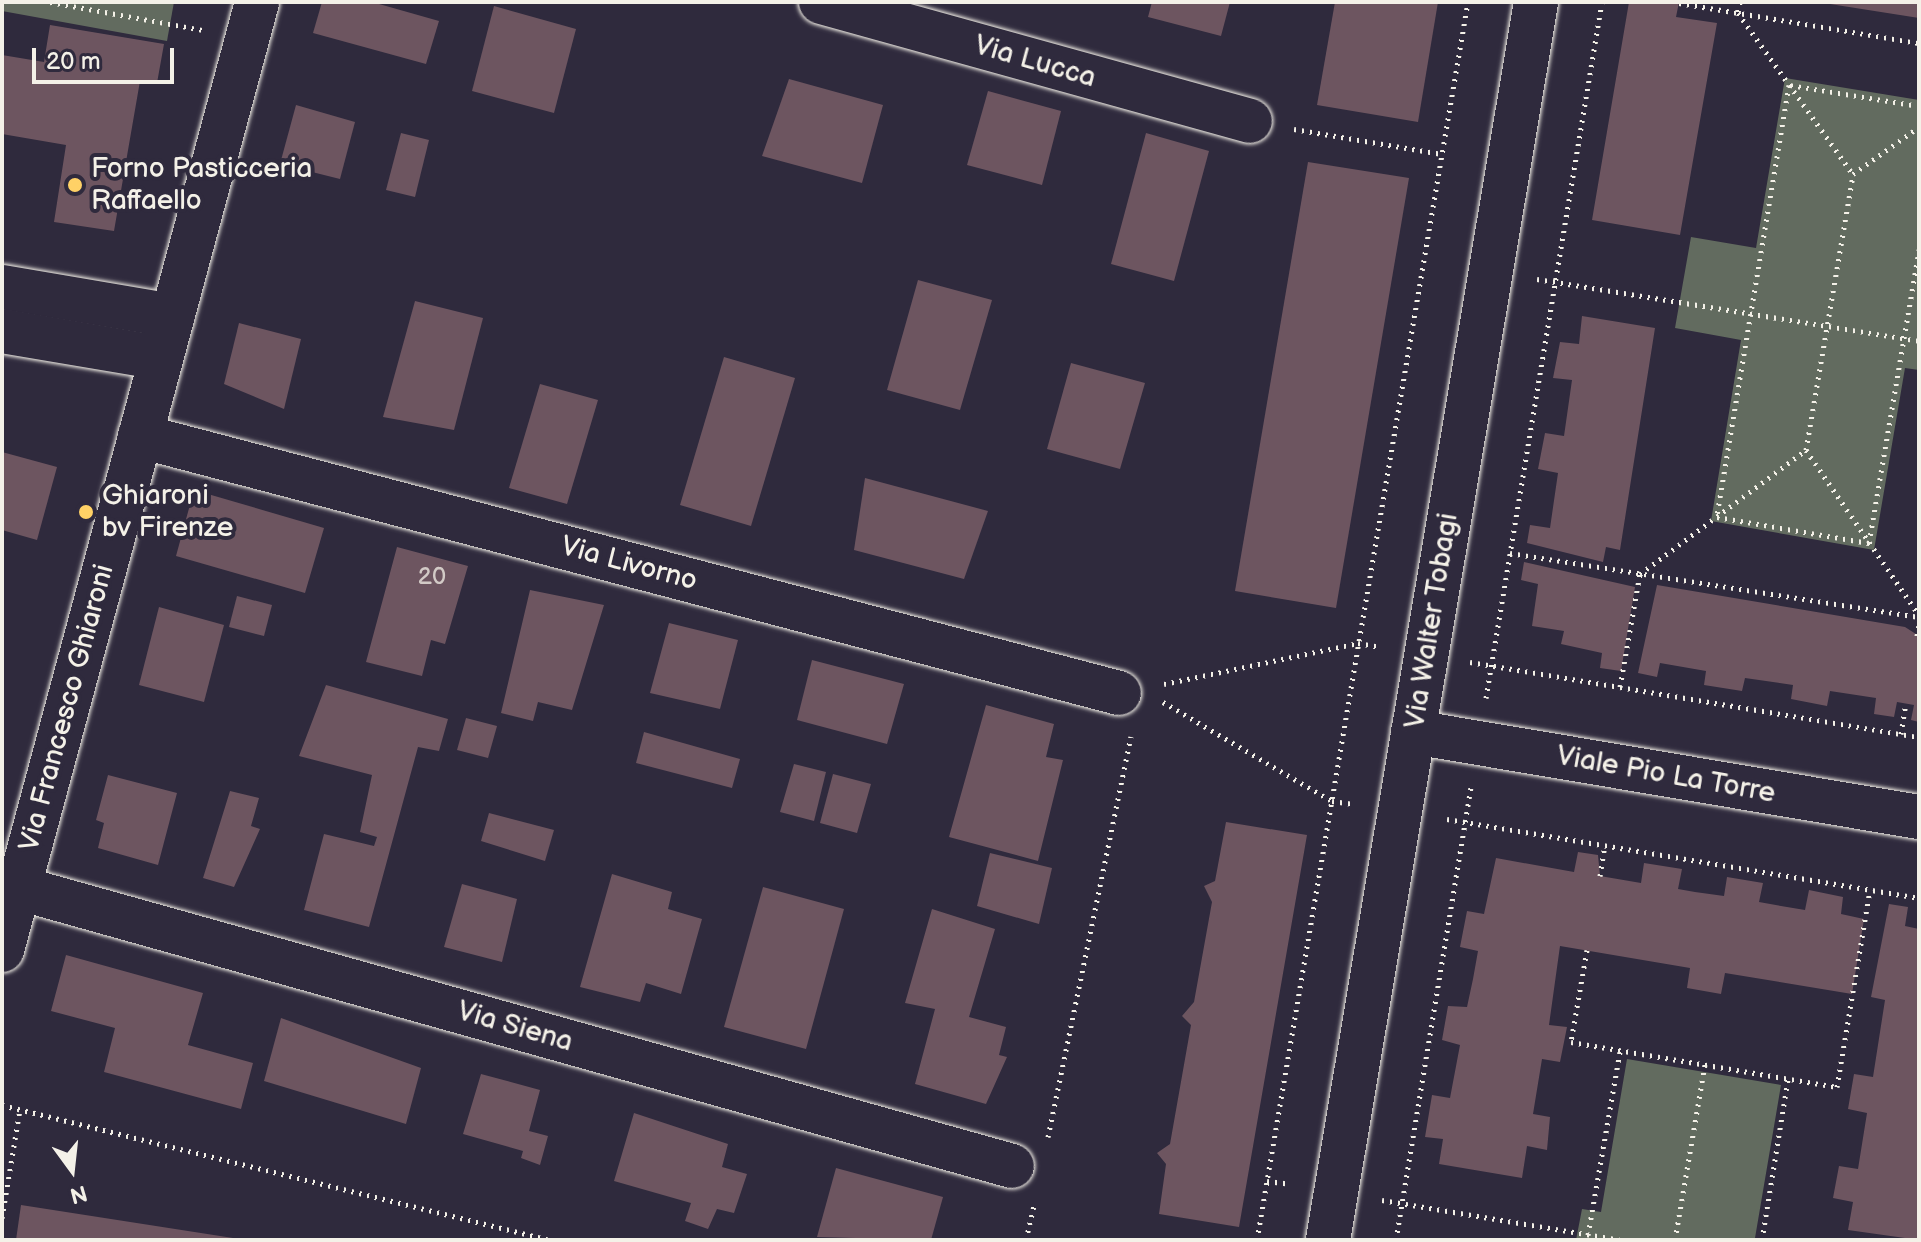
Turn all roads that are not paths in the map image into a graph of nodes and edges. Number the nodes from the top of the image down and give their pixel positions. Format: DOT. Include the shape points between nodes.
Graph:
graph roads {
  1 [pos="821,2"];
  2 [pos="1536,2"];
  3 [pos="252,20"];
  4 [pos="1250,121"];
  5 [pos="2,287"];
  6 [pos="173,316"];
  7 [pos="2,331"];
  8 [pos="161,358"];
  9 [pos="140,436"];
  10 [pos="1130,691"];
  11 [pos="1413,732"];
  12 [pos="1919,817"];
  13 [pos="19,888"];
  14 [pos="2,950"];
  15 [pos="1031,1170"];
  16 [pos="1328,1240"];
  1 -- 4 [label="street, Via Lucca"];
  2 -- 11 [label="street, Via Walter Tobagi"];
  3 -- 6 [label="street, Via Francesco Ghiaroni"];
  5 -- 6 [label="street"];
  6 -- 8 [label="street, Via Francesco Ghiaroni"];
  7 -- 8 [label="street"];
  8 -- 9 [label="street, Via Francesco Ghiaroni"];
  9 -- 10 [label="street, Via Livorno"];
  9 -- 13 [label="street, Via Francesco Ghiaroni"];
  11 -- 12 [label="street, Viale Pio La Torre"];
  11 -- 16 [label="street, Via Walter Tobagi"];
  13 -- 14 [label="street, Via Francesco Ghiaroni"];
  13 -- 15 [label="street, Via Siena"];
}
